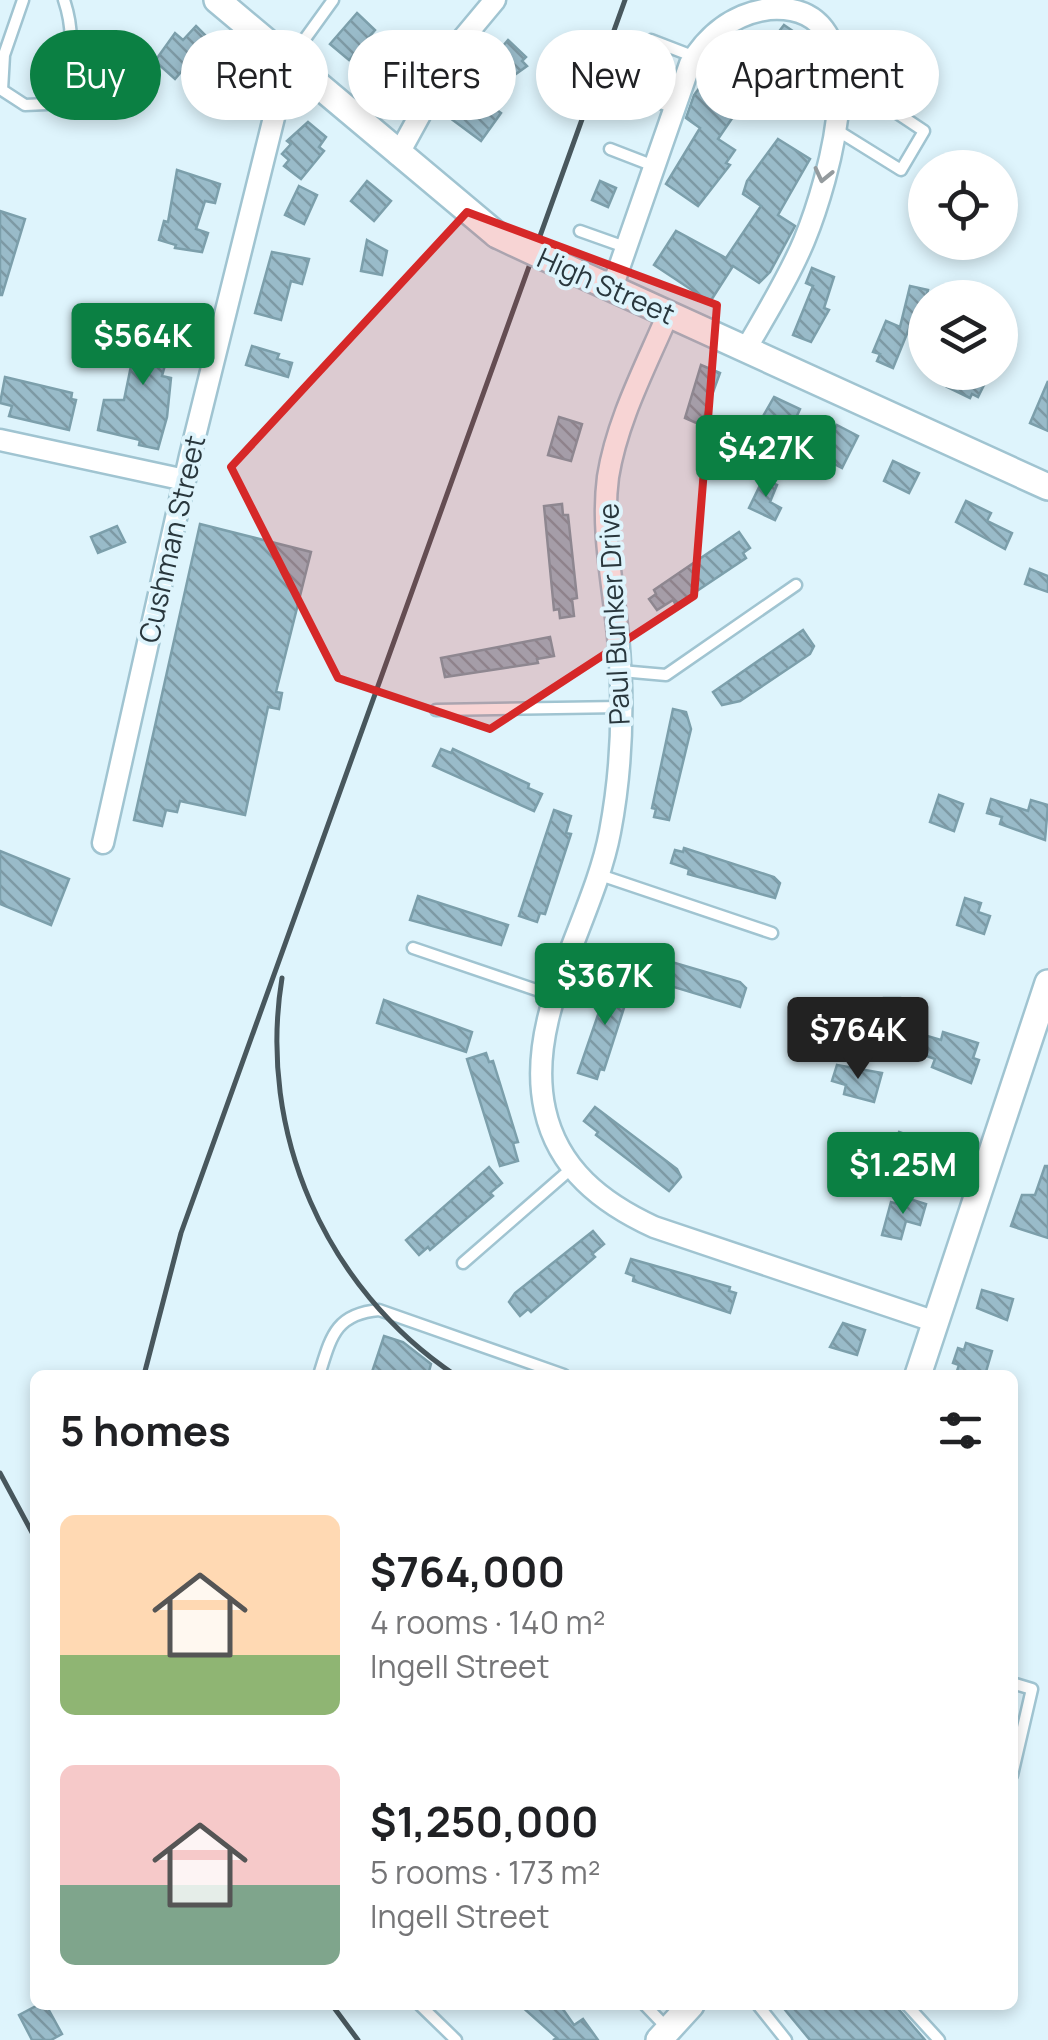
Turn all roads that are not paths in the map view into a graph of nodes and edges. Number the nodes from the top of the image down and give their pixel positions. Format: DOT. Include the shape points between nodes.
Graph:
graph roads {
  1 [pos="23,0"];
  2 [pos="64,0"];
  3 [pos="217,0"];
  4 [pos="333,0"];
  5 [pos="495,0"];
  6 [pos="252,30"];
  7 [pos="311,30"];
  8 [pos="720,30"];
  9 [pos="829,30"];
  10 [pos="676,49"];
  11 [pos="696,53"];
  12 [pos="694,56"];
  13 [pos="328,95"];
  14 [pos="676,109"];
  15 [pos="273,120"];
  16 [pos="672,120"];
  17 [pos="833,120"];
  18 [pos="908,120"];
  19 [pos="832,128"];
  20 [pos="610,149"];
  21 [pos="398,155"];
  22 [pos="654,166"];
  23 [pos="580,231"];
  24 [pos="625,247"];
  25 [pos="612,288"];
  26 [pos="668,314"];
  27 [pos="746,350"];
  28 [pos="0,440"];
  29 [pos="185,480"];
  30 [pos="1048,487"];
  31 [pos="796,585"];
  32 [pos="620,671"];
  33 [pos="620,707"];
  34 [pos="436,710"];
  35 [pos="104,844"];
  36 [pos="600,875"];
  37 [pos="772,933"];
  38 [pos="413,948"];
  39 [pos="1048,983"];
  40 [pos="556,996"];
  41 [pos="572,1168"];
  42 [pos="462,1263"];
  43 [pos="936,1322"];
  44 [pos="321,1370"];
  45 [pos="550,1370"];
  46 [pos="920,1370"];
  47 [pos="1018,1684"];
  48 [pos="1018,1730"];
  49 [pos="425,2010"];
  50 [pos="648,2010"];
  51 [pos="686,2010"];
  52 [pos="762,2010"];
  53 [pos="912,2010"];
  54 [pos="664,2035"];
  55 [pos="456,2040"];
  56 [pos="786,2040"];
  57 [pos="940,2040"];
  1 -- 2 [label="lane" via="4,55 2,90 25,104 47,104 71,58 73,30"];
  3 -- 6 [label="street, High Street"];
  4 -- 7 [label="lane"];
  5 -- 21 [label="street" via="460,42"];
  8 -- 9 [label="street" via="782,8"];
  10 -- 12 [label="lane"];
  11 -- 12 [label="street"];
  12 -- 14 [label="street"];
  13 -- 21 [label="street, High Street"];
  15 -- 29 [label="street, Cushman Street"];
  16 -- 22 [label="street"];
  17 -- 19 [label="street"];
  18 -- 19 [label="lane" via="924,131 901,170"];
  19 -- 27 [label="street, one-way" via="804,240"];
  20 -- 22 [label="lane"];
  21 -- 25 [label="street, High Street, bridge" via="497,235"];
  22 -- 24 [label="street"];
  23 -- 24 [label="lane"];
  24 -- 25 [label="street"];
  25 -- 26 [label="street, High Street"];
  26 -- 27 [label="street, High Street"];
  26 -- 32 [label="street, Paul Bunker Drive" via="608,477"];
  27 -- 30 [label="street, High Street"];
  28 -- 29 [label="street"];
  29 -- 35 [label="street, Cushman Street"];
  31 -- 32 [label="lane" via="666,675"];
  32 -- 33 [label="street, Paul Bunker Drive"];
  33 -- 34 [label="lane"];
  33 -- 36 [label="street, Paul Bunker Drive" via="614,808"];
  36 -- 37 [label="lane"];
  36 -- 40 [label="street, Paul Bunker Drive"];
  38 -- 40 [label="lane"];
  39 -- 43 [label="street"];
  40 -- 41 [label="street, Paul Bunker Drive" via="542,1088 550,1128"];
  41 -- 42 [label="lane"];
  41 -- 43 [label="street, Paul Bunker Drive" via="602,1198 654,1227"];
  43 -- 46 [label="street"];
  44 -- 45 [label="lane" via="341,1323 356,1312 379,1310"];
  47 -- 48 [label="lane" via="1032,1689"];
  49 -- 55 [label="lane"];
  50 -- 54 [label="lane"];
  51 -- 54 [label="street"];
  52 -- 56 [label="lane"];
  53 -- 57 [label="lane"];
}
